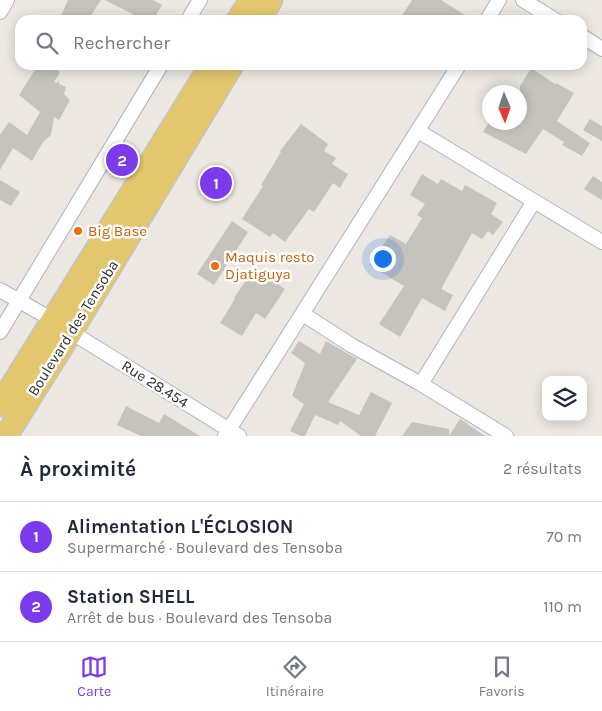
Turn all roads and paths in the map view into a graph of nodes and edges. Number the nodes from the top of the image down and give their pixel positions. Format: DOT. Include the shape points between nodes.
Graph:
graph roads {
  1 [pos="7,0"];
  2 [pos="200,0"];
  3 [pos="251,0"];
  4 [pos="271,0"];
  5 [pos="499,0"];
  6 [pos="523,0"];
  7 [pos="0,12"];
  8 [pos="191,15"];
  9 [pos="241,15"];
  10 [pos="262,15"];
  11 [pos="490,15"];
  12 [pos="547,15"];
  13 [pos="587,39"];
  14 [pos="602,49"];
  15 [pos="158,70"];
  16 [pos="208,70"];
  17 [pos="229,70"];
  18 [pos="456,70"];
  19 [pos="418,130"];
  20 [pos="534,201"];
  21 [pos="602,242"];
  22 [pos="0,290"];
  23 [pos="18,301"];
  24 [pos="303,314"];
  25 [pos="62,326"];
  26 [pos="0,332"];
  27 [pos="421,384"];
  28 [pos="0,405"];
  29 [pos="231,434"];
  30 [pos="6,436"];
  31 [pos="506,436"];
  1 -- 7 [label="street"];
  2 -- 8 [label="street"];
  3 -- 9 [label="main road"];
  4 -- 10 [label="main road"];
  5 -- 11 [label="street"];
  6 -- 12 [label="street"];
  13 -- 14 [label="street"];
  15 -- 23 [label="street"];
  16 -- 25 [label="main road, Boulevard des Tensoba"];
  17 -- 25 [label="main road, Boulevard des Tensoba"];
  18 -- 19 [label="street"];
  19 -- 20 [label="street"];
  19 -- 24 [label="street"];
  20 -- 21 [label="street"];
  20 -- 27 [label="street"];
  22 -- 23 [label="street, Rue 28.454"];
  23 -- 25 [label="street, Rue 28.454"];
  23 -- 26 [label="street"];
  24 -- 27 [label="street"];
  24 -- 29 [label="street"];
  25 -- 28 [label="main road, Boulevard des Tensoba"];
  25 -- 29 [label="street, Rue 28.454"];
  25 -- 30 [label="main road, Boulevard des Tensoba"];
  27 -- 31 [label="street"];
}
